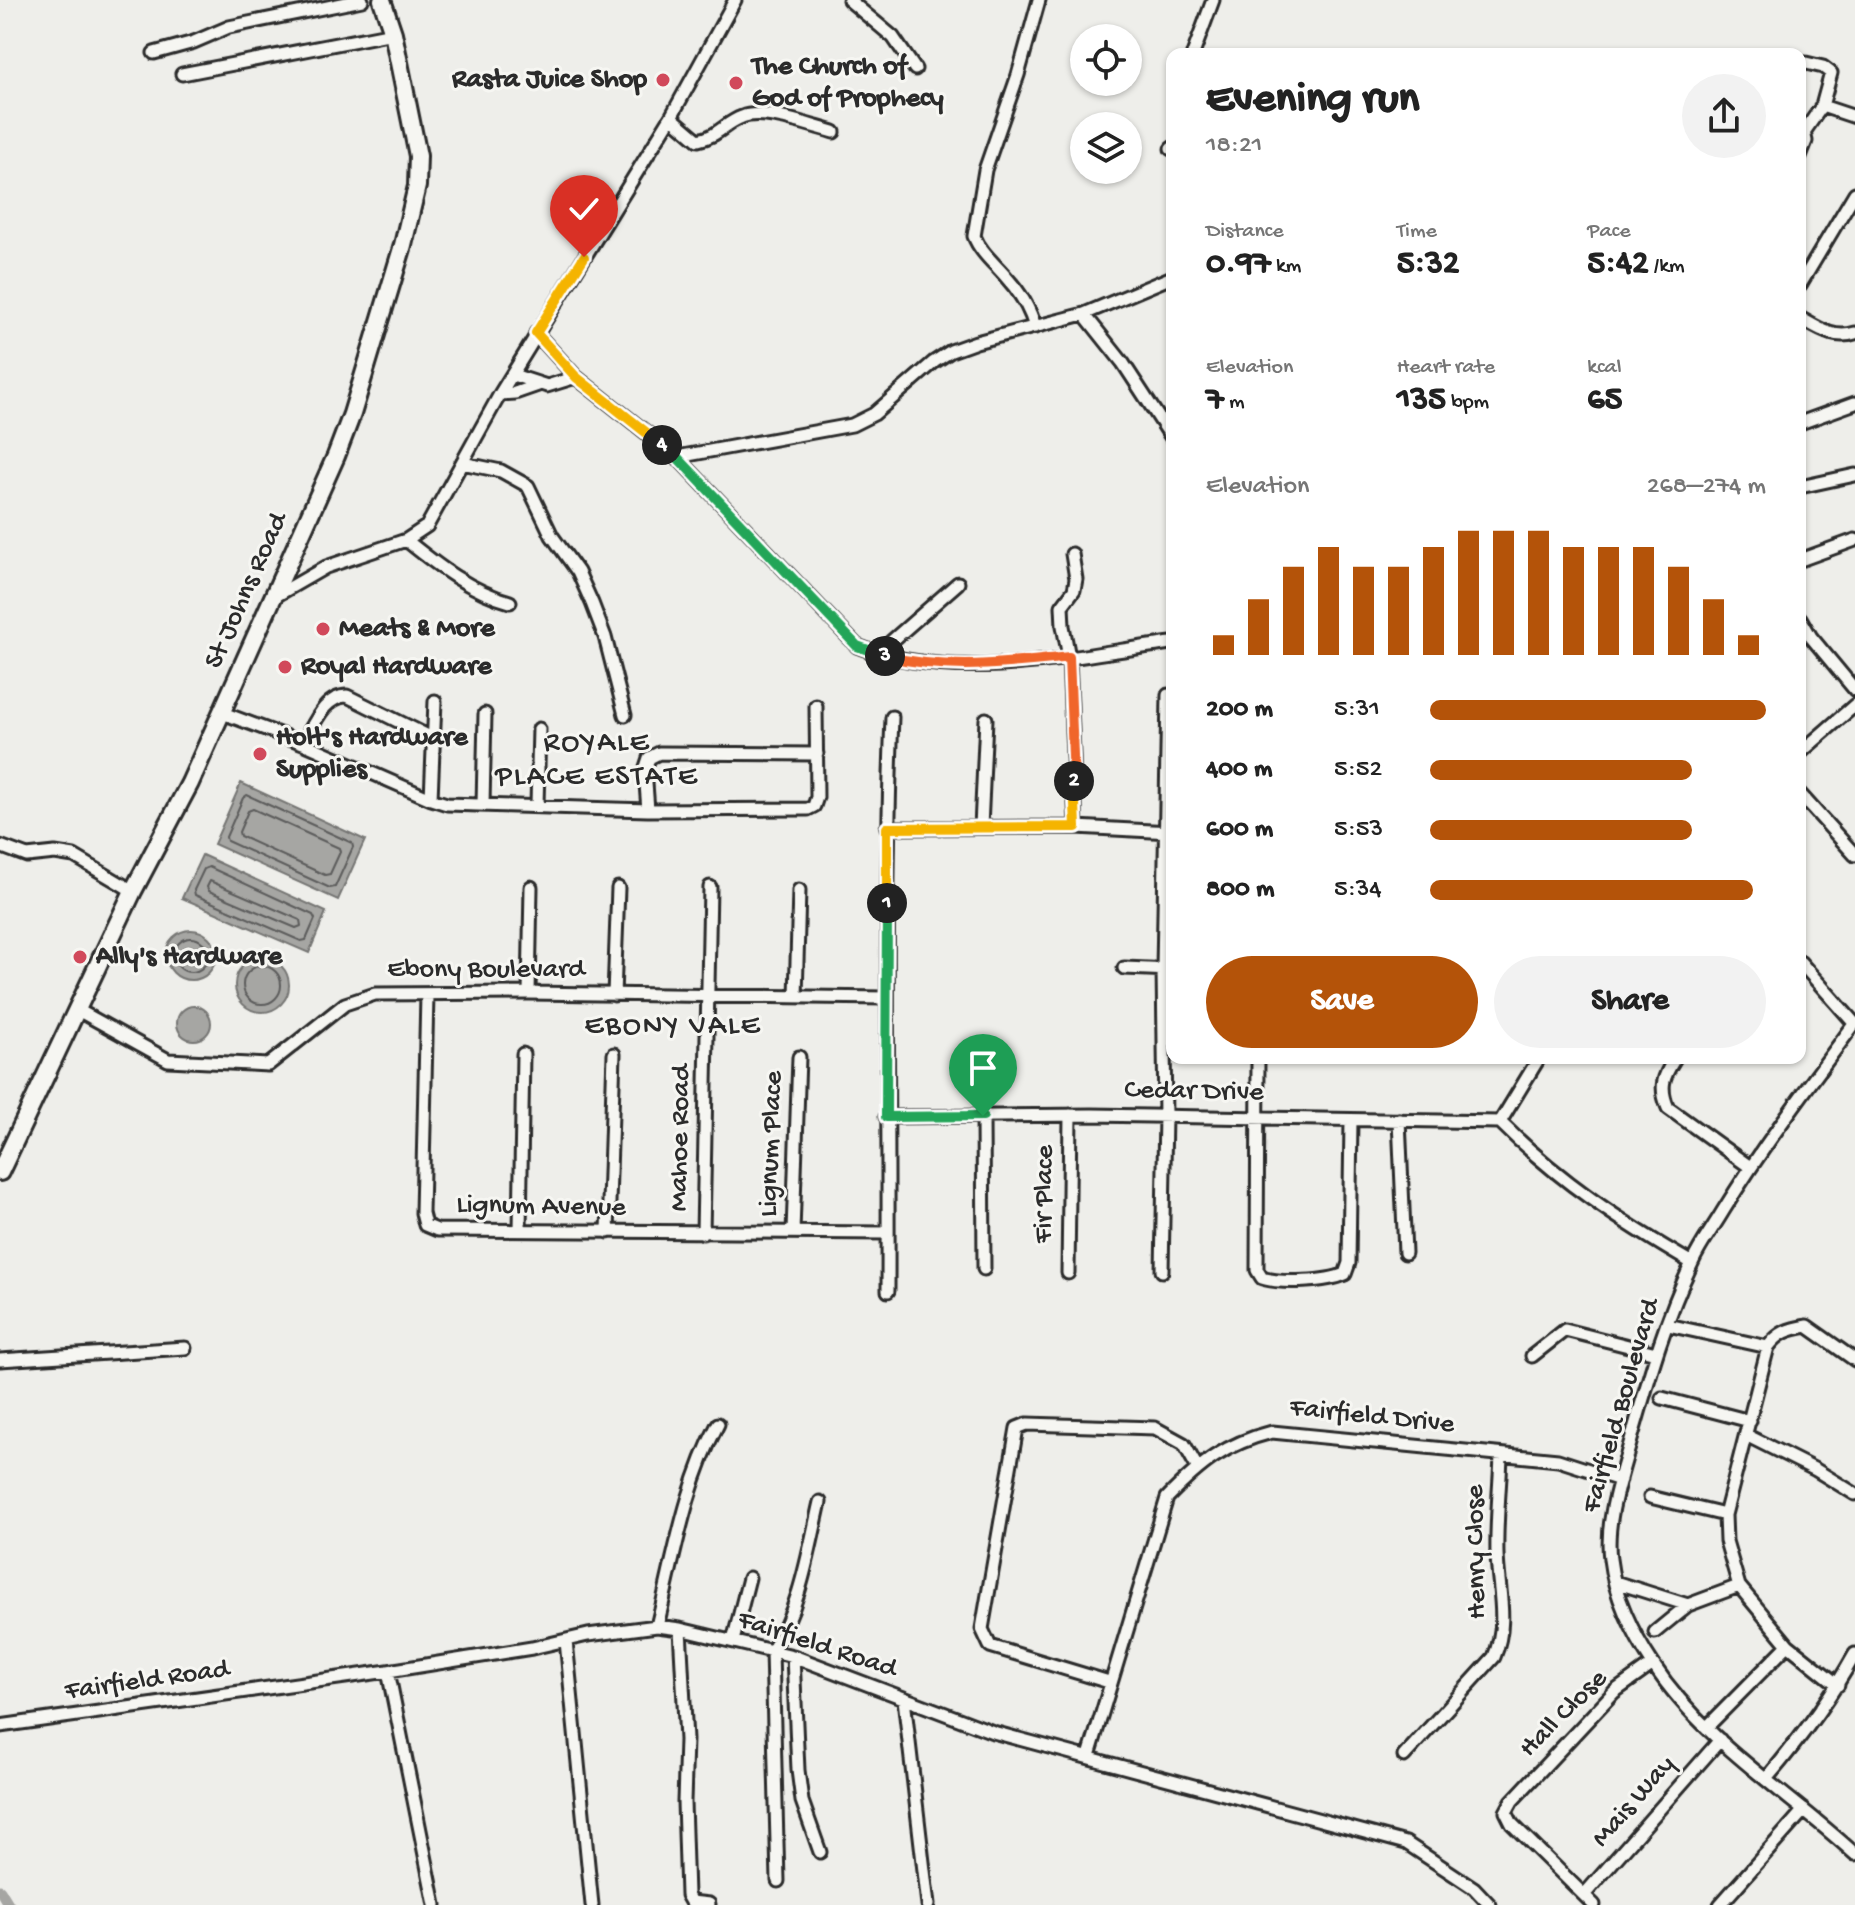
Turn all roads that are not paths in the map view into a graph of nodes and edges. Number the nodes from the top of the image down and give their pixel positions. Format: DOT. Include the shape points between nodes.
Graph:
graph roads {
  1 [pos="362,0"];
  2 [pos="382,0"];
  3 [pos="735,0"];
  4 [pos="849,0"];
  5 [pos="1039,0"];
  6 [pos="1213,0"];
  7 [pos="393,33"];
  8 [pos="1195,48"];
  9 [pos="154,53"];
  10 [pos="1806,63"];
  11 [pos="915,69"];
  12 [pos="182,74"];
  13 [pos="1822,106"];
  14 [pos="671,117"];
  15 [pos="1855,117"];
  16 [pos="1806,126"];
  17 [pos="834,132"];
  18 [pos="1855,193"];
  19 [pos="1806,275"];
  20 [pos="1166,280"];
  21 [pos="1084,314"];
  22 [pos="1806,321"];
  23 [pos="1035,327"];
  24 [pos="536,333"];
  25 [pos="1855,333"];
  26 [pos="513,375"];
  27 [pos="576,377"];
  28 [pos="538,385"];
  29 [pos="500,394"];
  30 [pos="1855,403"];
  31 [pos="1806,421"];
  32 [pos="1166,429"];
  33 [pos="677,457"];
  34 [pos="462,463"];
  35 [pos="1855,475"];
  36 [pos="1806,486"];
  37 [pos="406,540"];
  38 [pos="1855,540"];
  39 [pos="1072,554"];
  40 [pos="1806,558"];
  41 [pos="958,583"];
  42 [pos="270,600"];
  43 [pos="510,602"];
  44 [pos="1806,628"];
  45 [pos="1166,644"];
  46 [pos="877,654"];
  47 [pos="1069,657"];
  48 [pos="1855,690"];
  49 [pos="435,701"];
  50 [pos="1855,705"];
  51 [pos="816,706"];
  52 [pos="220,712"];
  53 [pos="485,714"];
  54 [pos="625,715"];
  55 [pos="892,717"];
  56 [pos="986,719"];
  57 [pos="539,729"];
  58 [pos="434,739"];
  59 [pos="303,743"];
  60 [pos="1806,748"];
  61 [pos="817,754"];
  62 [pos="431,799"];
  63 [pos="1806,801"];
  64 [pos="483,805"];
  65 [pos="537,805"];
  66 [pos="648,810"];
  67 [pos="981,827"];
  68 [pos="1076,827"];
  69 [pos="887,828"];
  70 [pos="1166,832"];
  71 [pos="0,846"];
  72 [pos="1855,855"];
  73 [pos="531,887"];
  74 [pos="710,887"];
  75 [pos="618,888"];
  76 [pos="799,890"];
  77 [pos="133,891"];
  78 [pos="1124,968"];
  79 [pos="1806,969"];
  80 [pos="1166,970"];
  81 [pos="529,993"];
  82 [pos="427,995"];
  83 [pos="614,995"];
  84 [pos="708,996"];
  85 [pos="796,997"];
  86 [pos="886,998"];
  87 [pos="76,1009"];
  88 [pos="1855,1023"];
  89 [pos="523,1054"];
  90 [pos="614,1054"];
  91 [pos="799,1057"];
  92 [pos="1166,1064"];
  93 [pos="1258,1064"];
  94 [pos="1535,1064"];
  95 [pos="1671,1064"];
  96 [pos="1070,1115"];
  97 [pos="983,1116"];
  98 [pos="1165,1116"];
  99 [pos="886,1117"];
  100 [pos="1257,1117"];
  101 [pos="1351,1120"];
  102 [pos="1399,1120"];
  103 [pos="1500,1122"];
  104 [pos="1750,1167"];
  105 [pos="0,1172"];
  106 [pos="520,1230"];
  107 [pos="608,1232"];
  108 [pos="793,1232"];
  109 [pos="703,1233"];
  110 [pos="888,1233"];
  111 [pos="1405,1253"];
  112 [pos="1692,1263"];
  113 [pos="984,1269"];
  114 [pos="1162,1271"];
  115 [pos="1068,1273"];
  116 [pos="888,1291"];
  117 [pos="1668,1325"];
  118 [pos="1768,1347"];
  119 [pos="185,1348"];
  120 [pos="1656,1353"];
  121 [pos="1532,1356"];
  122 [pos="0,1360"];
  123 [pos="1855,1360"];
  124 [pos="1662,1398"];
  125 [pos="1750,1421"];
  126 [pos="718,1424"];
  127 [pos="1746,1435"];
  128 [pos="1501,1455"];
  129 [pos="1197,1467"];
  130 [pos="1620,1480"];
  131 [pos="1855,1494"];
  132 [pos="1650,1497"];
  133 [pos="820,1502"];
  134 [pos="1725,1515"];
  135 [pos="749,1578"];
  136 [pos="1615,1582"];
  137 [pos="1739,1586"];
  138 [pos="1688,1605"];
  139 [pos="657,1626"];
  140 [pos="680,1629"];
  141 [pos="1655,1632"];
  142 [pos="566,1641"];
  143 [pos="733,1641"];
  144 [pos="1788,1645"];
  145 [pos="772,1651"];
  146 [pos="1855,1654"];
  147 [pos="793,1656"];
  148 [pos="1653,1664"];
  149 [pos="388,1671"];
  150 [pos="1109,1682"];
  151 [pos="1838,1685"];
  152 [pos="904,1699"];
  153 [pos="0,1726"];
  154 [pos="1707,1727"];
  155 [pos="1720,1740"];
  156 [pos="1089,1756"];
  157 [pos="1404,1756"];
  158 [pos="1767,1778"];
  159 [pos="1804,1810"];
  160 [pos="820,1852"];
  161 [pos="1854,1852"];
  162 [pos="778,1881"];
  163 [pos="1584,1895"];
  164 [pos="709,1904"];
  165 [pos="435,1905"];
  166 [pos="592,1905"];
  167 [pos="928,1905"];
  168 [pos="1490,1905"];
  169 [pos="1594,1905"];
  170 [pos="1720,1905"];
  1 -- 9 [label="street" via="229,27"];
  2 -- 7 [label="main road, St Johns Road"];
  3 -- 14 [label="street"];
  4 -- 11 [label="street" via="893,37"];
  5 -- 23 [label="street" via="985,170 974,236 1010,281"];
  6 -- 8 [label="street"];
  7 -- 12 [label="street"];
  7 -- 42 [label="main road, St Johns Road" via="418,156 413,209 352,414"];
  10 -- 13 [label="street" via="1831,73"];
  13 -- 15 [label="street"];
  13 -- 16 [label="street"];
  14 -- 17 [label="street" via="698,140 753,115"];
  14 -- 24 [label="street"];
  18 -- 19 [label="street"];
  20 -- 21 [label="street"];
  21 -- 23 [label="street"];
  21 -- 32 [label="street"];
  22 -- 25 [label="street" via="1841,337"];
  23 -- 33 [label="street" via="951,351 874,414 852,425"];
  24 -- 26 [label="street"];
  24 -- 27 [label="street"];
  26 -- 28 [label="street"];
  26 -- 29 [label="street"];
  27 -- 28 [label="street"];
  27 -- 33 [label="street"];
  28 -- 29 [label="street"];
  29 -- 34 [label="street"];
  30 -- 31 [label="street"];
  33 -- 46 [label="street" via="830,621 857,646"];
  34 -- 37 [label="street" via="427,526"];
  34 -- 54 [label="street" via="501,471 528,486 592,603"];
  35 -- 36 [label="street"];
  37 -- 42 [label="street" via="326,567"];
  37 -- 43 [label="street" via="487,596"];
  38 -- 40 [label="street"];
  39 -- 47 [label="street" via="1074,590 1062,606"];
  41 -- 46 [label="street"];
  42 -- 52 [label="main road, St Johns Road"];
  44 -- 48 [label="street"];
  45 -- 47 [label="street"];
  46 -- 47 [label="street" via="918,664 989,666"];
  47 -- 68 [label="street"];
  49 -- 58 [label="street"];
  50 -- 60 [label="street"];
  51 -- 61 [label="street"];
  52 -- 59 [label="street"];
  52 -- 77 [label="main road, St Johns Road" via="190,783"];
  53 -- 64 [label="street"];
  55 -- 69 [label="street"];
  56 -- 67 [label="street"];
  57 -- 65 [label="street"];
  58 -- 59 [label="street" via="347,696 336,696"];
  58 -- 62 [label="street"];
  59 -- 62 [label="street"];
  61 -- 66 [label="street" via="817,797 808,809"];
  61 -- 66 [label="street" via="659,753 649,758 645,770"];
  62 -- 64 [label="street"];
  63 -- 72 [label="street"];
  64 -- 65 [label="street"];
  65 -- 66 [label="street"];
  67 -- 68 [label="street"];
  67 -- 69 [label="street"];
  68 -- 70 [label="street"];
  69 -- 86 [label="street"];
  71 -- 77 [label="street" via="27,856 74,856"];
  73 -- 81 [label="street"];
  74 -- 84 [label="street, Mahoe Road"];
  75 -- 83 [label="street"];
  76 -- 85 [label="street"];
  77 -- 87 [label="main road, St Johns Road"];
  78 -- 80 [label="street"];
  79 -- 88 [label="street"];
  81 -- 82 [label="street, Ebony Boulevard"];
  81 -- 83 [label="street, Ebony Boulevard"];
  82 -- 87 [label="street, Ebony Boulevard" via="375,994 345,1004 268,1065 168,1060"];
  82 -- 106 [label="street, Lignum Avenue" via="425,1225 437,1230"];
  83 -- 84 [label="street, Ebony Boulevard"];
  84 -- 85 [label="street, Ebony Boulevard"];
  84 -- 109 [label="street, Mahoe Road"];
  85 -- 86 [label="street, Ebony Boulevard"];
  86 -- 99 [label="street"];
  87 -- 105 [label="main road, St Johns Road"];
  88 -- 104 [label="street, Fairfield Boulevard"];
  89 -- 106 [label="street"];
  90 -- 107 [label="street"];
  91 -- 108 [label="street, Lignum Place"];
  92 -- 98 [label="street"];
  93 -- 100 [label="street"];
  94 -- 103 [label="street"];
  95 -- 104 [label="street" via="1662,1079 1668,1108"];
  96 -- 97 [label="street, Cedar Drive"];
  96 -- 98 [label="street, Cedar Drive"];
  96 -- 115 [label="street, Fir Place"];
  97 -- 99 [label="street, Cedar Drive"];
  97 -- 113 [label="street"];
  98 -- 100 [label="street, Cedar Drive"];
  98 -- 114 [label="street"];
  99 -- 110 [label="street"];
  100 -- 101 [label="street, Cedar Drive"];
  100 -- 101 [label="street" via="1257,1270 1273,1282 1345,1274"];
  101 -- 102 [label="street, Cedar Drive"];
  102 -- 103 [label="street, Cedar Drive"];
  102 -- 111 [label="street"];
  103 -- 112 [label="street" via="1577,1189"];
  104 -- 112 [label="street, Fairfield Boulevard"];
  106 -- 107 [label="street, Lignum Avenue"];
  107 -- 109 [label="street, Lignum Avenue"];
  108 -- 109 [label="street, Lignum Avenue"];
  108 -- 110 [label="street, Lignum Avenue"];
  110 -- 116 [label="street"];
  112 -- 117 [label="street, Fairfield Boulevard"];
  117 -- 118 [label="street"];
  117 -- 120 [label="street, Fairfield Boulevard"];
  118 -- 123 [label="street" via="1789,1329 1807,1326"];
  118 -- 125 [label="street"];
  119 -- 122 [label="street"];
  120 -- 121 [label="street" via="1565,1330"];
  120 -- 130 [label="street, Fairfield Boulevard"];
  124 -- 125 [label="street"];
  125 -- 127 [label="street"];
  126 -- 139 [label="street" via="703,1452"];
  127 -- 131 [label="street"];
  127 -- 134 [label="street"];
  128 -- 129 [label="street, Fairfield Drive" via="1272,1432 1243,1439"];
  128 -- 130 [label="street, Fairfield Drive" via="1558,1460"];
  128 -- 157 [label="street, Henry Close" via="1501,1641 1494,1657"];
  129 -- 150 [label="street, Fairfield Drive" via="1167,1498"];
  129 -- 150 [label="street" via="1184,1444 1155,1428 1017,1428 984,1638 990,1646"];
  130 -- 136 [label="street, Fairfield Boulevard" via="1609,1535"];
  132 -- 134 [label="street"];
  133 -- 145 [label="street" via="801,1586 788,1626"];
  134 -- 137 [label="street" via="1726,1541"];
  135 -- 143 [label="street"];
  136 -- 138 [label="street"];
  136 -- 148 [label="street, Fairfield Boulevard"];
  137 -- 138 [label="street"];
  137 -- 144 [label="street"];
  138 -- 141 [label="street"];
  139 -- 140 [label="street, Fairfield Road"];
  139 -- 142 [label="street, Fairfield Road"];
  140 -- 143 [label="street, Fairfield Road"];
  140 -- 164 [label="street" via="687,1895 691,1902"];
  142 -- 149 [label="street, Fairfield Road"];
  142 -- 166 [label="street"];
  143 -- 145 [label="street, Fairfield Road"];
  144 -- 151 [label="street"];
  144 -- 154 [label="street"];
  145 -- 147 [label="street, Fairfield Road"];
  145 -- 162 [label="street"];
  146 -- 151 [label="street"];
  147 -- 152 [label="street, Fairfield Road"];
  147 -- 160 [label="street" via="802,1801"];
  148 -- 154 [label="street, Fairfield Boulevard"];
  148 -- 163 [label="street, Hall Close" via="1614,1692 1506,1812"];
  149 -- 153 [label="street, Fairfield Road"];
  149 -- 165 [label="street"];
  150 -- 156 [label="street, Fairfield Drive"];
  151 -- 158 [label="street"];
  152 -- 156 [label="street, Fairfield Road" via="993,1732"];
  152 -- 167 [label="street"];
  154 -- 155 [label="street, Fairfield Boulevard"];
  155 -- 158 [label="street, Fairfield Boulevard"];
  155 -- 163 [label="street, Mais Way"];
  156 -- 168 [label="street, Fairfield Road" via="1406,1843 1474,1888"];
  158 -- 159 [label="street, Fairfield Boulevard"];
  159 -- 161 [label="street, Fairfield Boulevard"];
  159 -- 170 [label="street"];
  163 -- 169 [label="street"];
}
